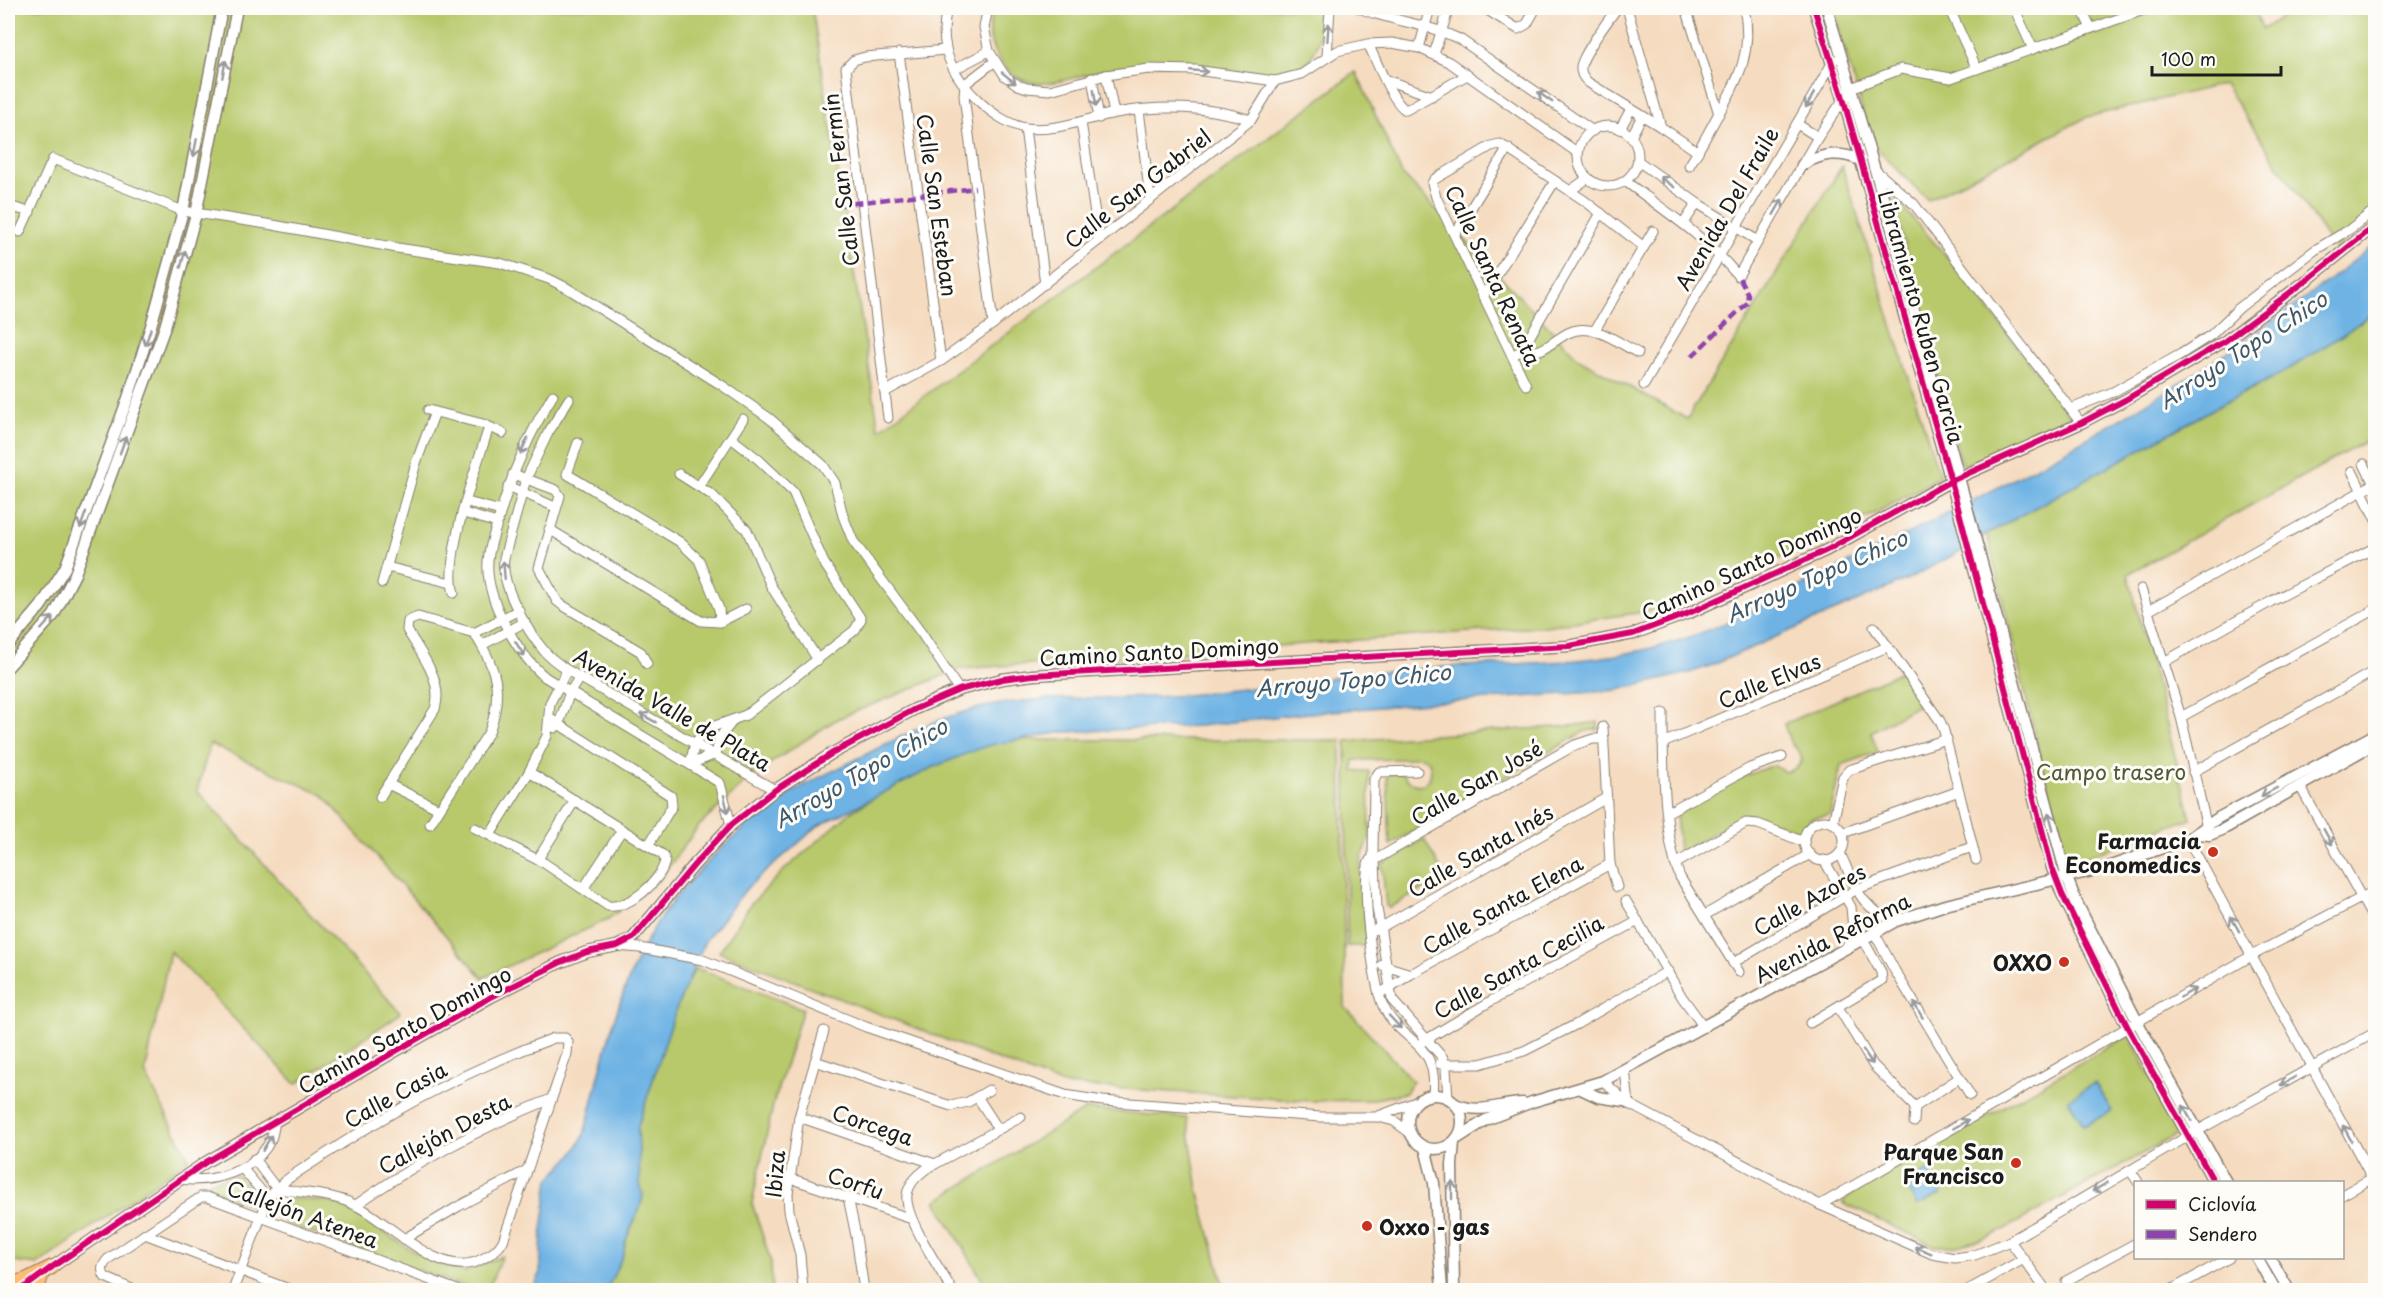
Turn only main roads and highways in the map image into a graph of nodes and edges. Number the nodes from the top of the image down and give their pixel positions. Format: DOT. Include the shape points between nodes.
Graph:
graph roads {
  1 [pos="52,1267"];
  2 [pos="41,1276"];
  3 [pos="8,1285"];
  4 [pos="37,1290"];
  1 -- 3 [label="main road"];
  2 -- 4 [label="main road"];
}
